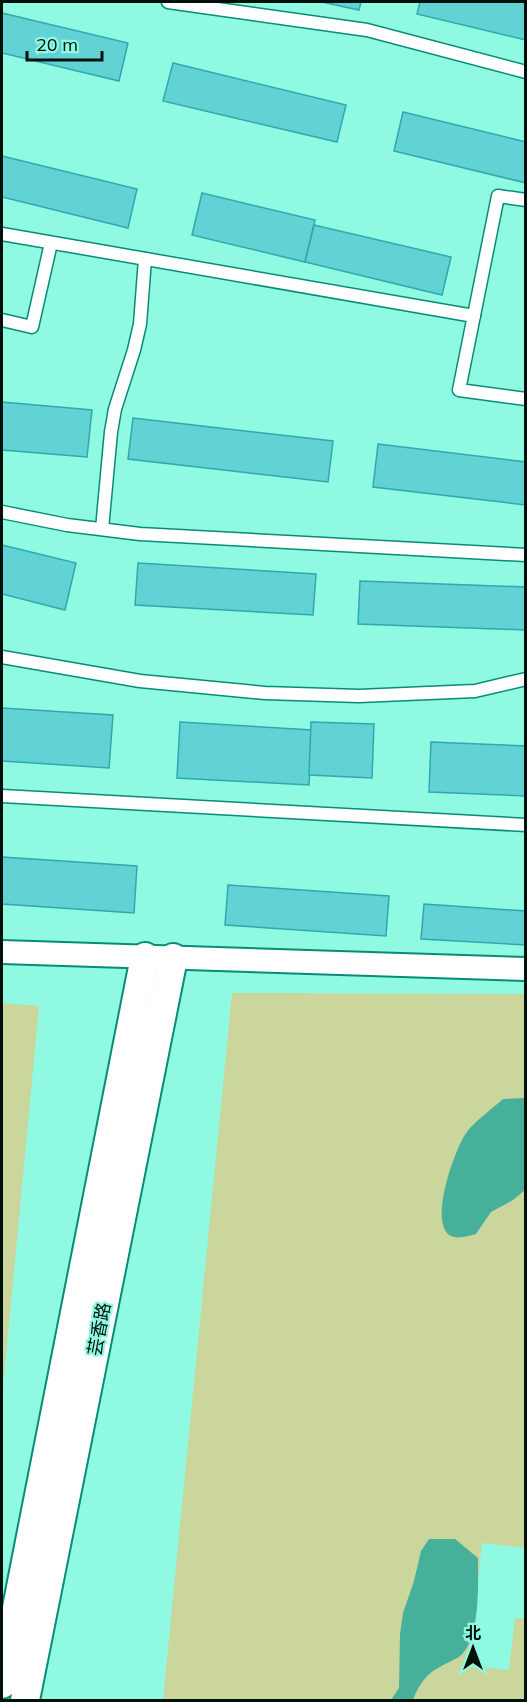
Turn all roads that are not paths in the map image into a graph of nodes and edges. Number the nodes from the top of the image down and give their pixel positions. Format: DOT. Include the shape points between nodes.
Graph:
graph roads {
  1 [pos="168,2"];
  2 [pos="525,72"];
  3 [pos="525,200"];
  4 [pos="2,234"];
  5 [pos="51,243"];
  6 [pos="145,259"];
  7 [pos="474,316"];
  8 [pos="2,320"];
  9 [pos="525,399"];
  10 [pos="2,512"];
  11 [pos="102,530"];
  12 [pos="525,555"];
  13 [pos="2,657"];
  14 [pos="525,679"];
  15 [pos="2,796"];
  16 [pos="525,825"];
  17 [pos="2,952"];
  18 [pos="145,957"];
  19 [pos="173,958"];
  20 [pos="525,969"];
  21 [pos="2,1684"];
  22 [pos="25,1701"];
  1 -- 2 [label="lane" via="367,30"];
  3 -- 7 [label="lane" via="498,196"];
  4 -- 5 [label="lane"];
  5 -- 6 [label="lane"];
  5 -- 8 [label="lane" via="32,327"];
  6 -- 7 [label="lane"];
  6 -- 11 [label="lane" via="140,324 111,432"];
  7 -- 9 [label="lane" via="459,390"];
  10 -- 11 [label="lane"];
  11 -- 12 [label="lane"];
  13 -- 14 [label="lane" via="140,681 265,693 359,696 463,692"];
  15 -- 16 [label="lane"];
  17 -- 18 [label="street"];
  18 -- 19 [label="street"];
  18 -- 21 [label="street, 芸香路"];
  19 -- 20 [label="street"];
  19 -- 22 [label="street, 芸香路"];
}
